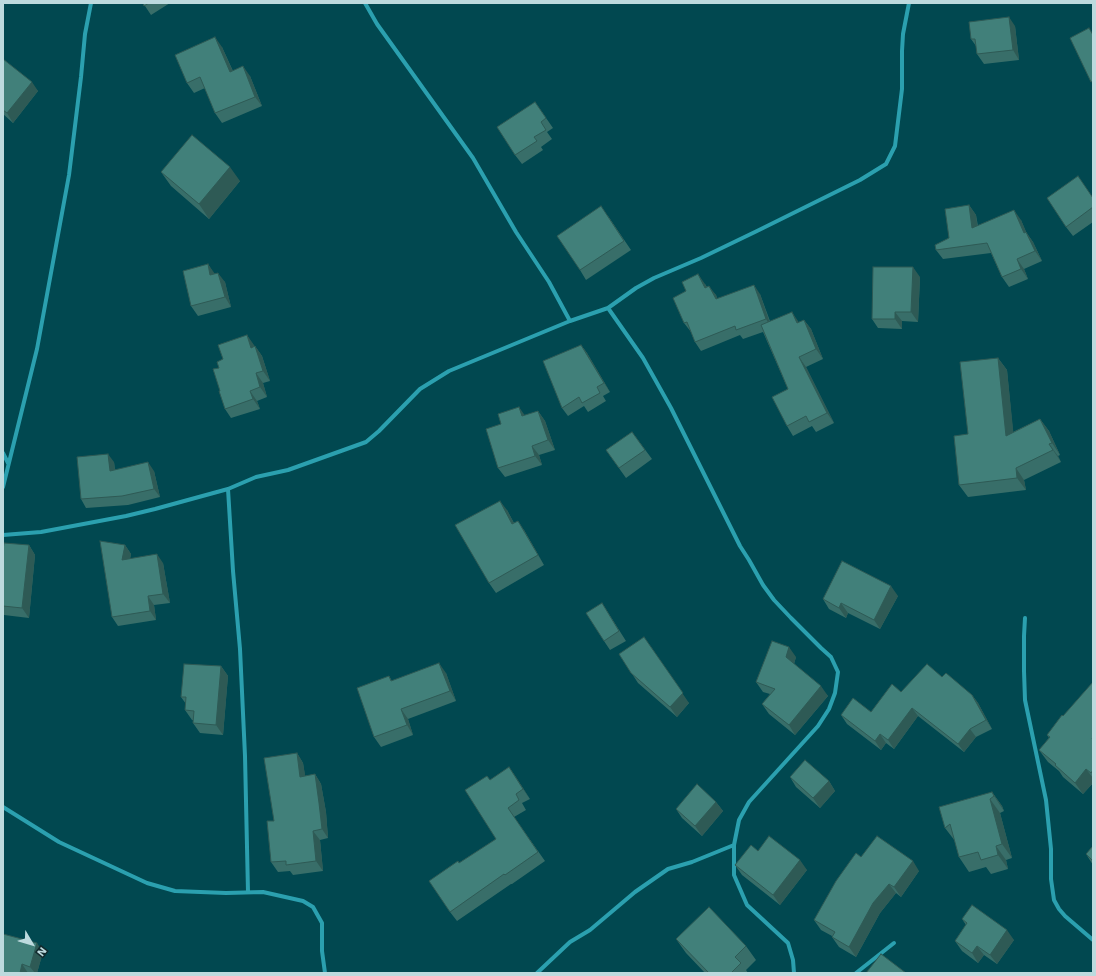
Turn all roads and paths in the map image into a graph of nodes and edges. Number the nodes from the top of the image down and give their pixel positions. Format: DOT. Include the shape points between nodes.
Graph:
graph roads {
  1 [pos="91,3"];
  2 [pos="365,3"];
  3 [pos="908,3"];
  4 [pos="608,308"];
  5 [pos="570,321"];
  6 [pos="3,453"];
  7 [pos="8,464"];
  8 [pos="3,487"];
  9 [pos="228,489"];
  10 [pos="3,535"];
  11 [pos="1025,618"];
  12 [pos="3,807"];
  13 [pos="734,845"];
  14 [pos="248,892"];
  15 [pos="1093,940"];
  16 [pos="894,943"];
  17 [pos="325,973"];
  18 [pos="537,973"];
  19 [pos="794,973"];
  20 [pos="856,973"];
  1 -- 7 [label="street" via="85,34 69,175 37,349"];
  2 -- 5 [label="street" via="377,24 472,158 549,282"];
  3 -- 4 [label="street" via="903,34 902,89 895,146 886,164 860,180 757,231 654,278"];
  4 -- 5 [label="street"];
  4 -- 13 [label="street" via="643,358 671,408 740,546 763,585 791,618 831,657 838,672 835,693 829,708 818,726 749,802 739,820"];
  5 -- 9 [label="street" via="449,371 420,389 366,442 288,470 256,477"];
  6 -- 7 [label="street"];
  7 -- 8 [label="street"];
  9 -- 10 [label="street" via="126,516 41,532"];
  9 -- 14 [label="street" via="245,756"];
  11 -- 15 [label="street" via="1025,700 1046,800 1054,900 1058,909"];
  12 -- 14 [label="street" via="59,842 147,883 175,891"];
  13 -- 18 [label="street" via="668,869 635,892 590,930 570,942"];
  13 -- 19 [label="street" via="734,875 747,905 788,943"];
  14 -- 17 [label="street" via="263,892 303,901 312,907 322,923"];
  16 -- 20 [label="street"];
}
